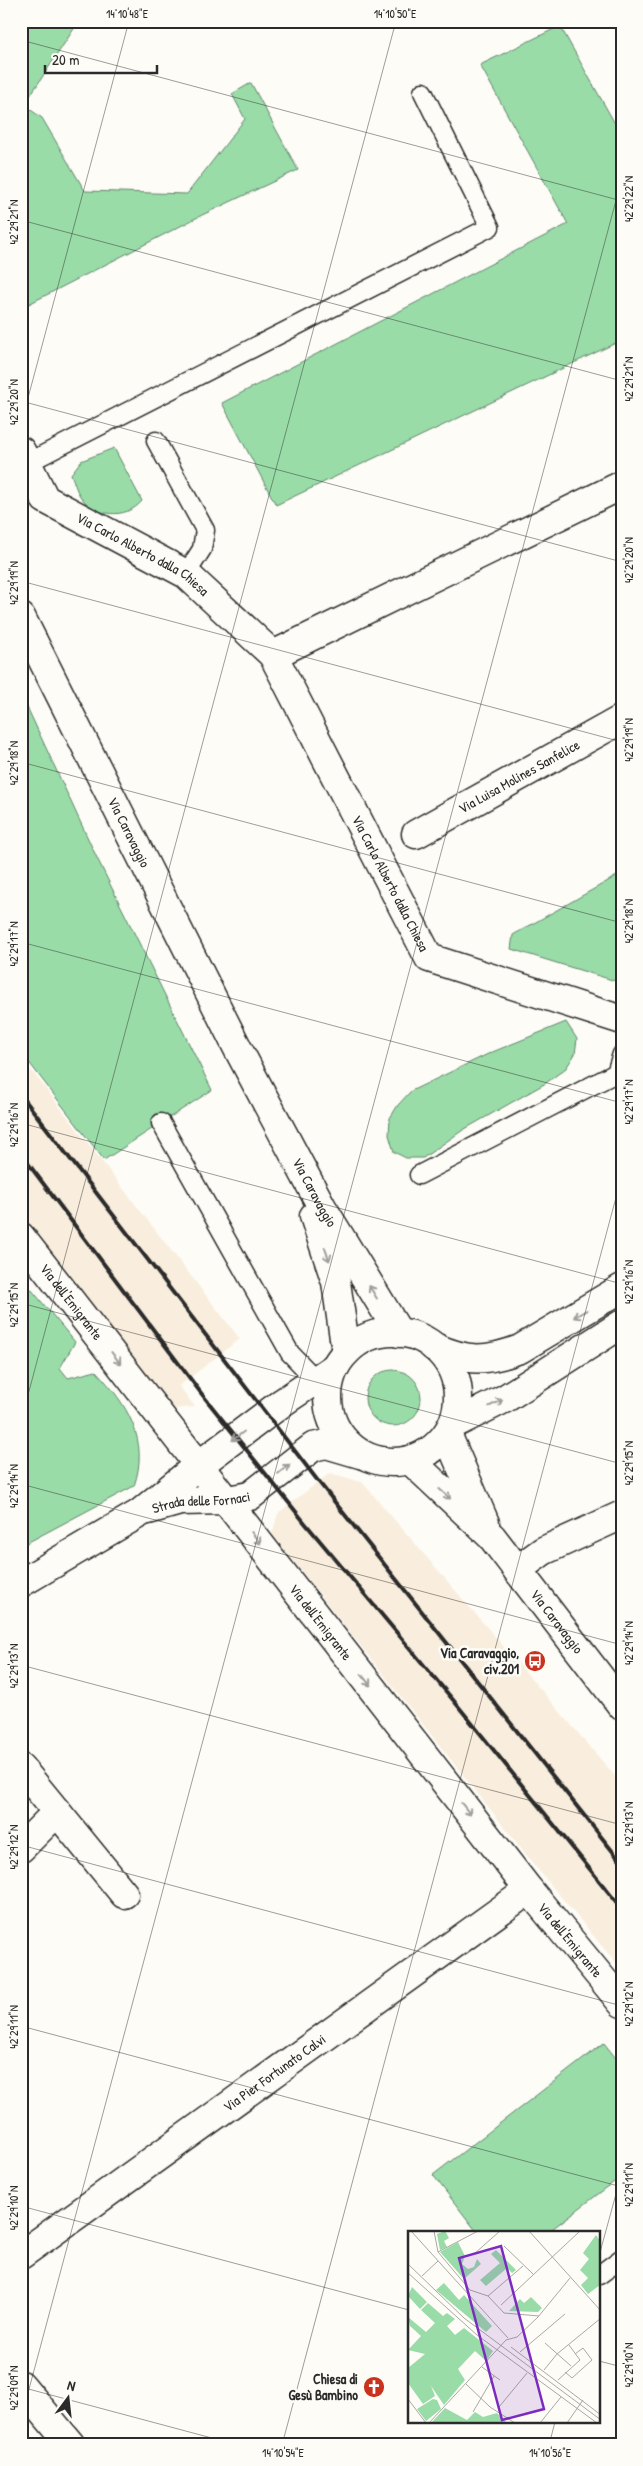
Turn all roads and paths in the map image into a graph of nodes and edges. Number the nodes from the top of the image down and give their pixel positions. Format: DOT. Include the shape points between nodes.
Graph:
graph roads {
  1 [pos="423,92"];
  2 [pos="156,441"];
  3 [pos="24,457"];
  4 [pos="622,485"];
  5 [pos="186,574"];
  6 [pos="21,617"];
  7 [pos="273,654"];
  8 [pos="622,719"];
  9 [pos="416,834"];
  10 [pos="622,1020"];
  11 [pos="238,1049"];
  12 [pos="622,1054"];
  13 [pos="161,1123"];
  14 [pos="419,1175"];
  15 [pos="21,1237"];
  16 [pos="622,1288"];
  17 [pos="622,1324"];
  18 [pos="399,1333"];
  19 [pos="434,1347"];
  20 [pos="332,1366"];
  21 [pos="449,1429"];
  22 [pos="364,1455"];
  23 [pos="410,1460"];
  24 [pos="199,1465"];
  25 [pos="227,1500"];
  26 [pos="140,1513"];
  27 [pos="622,1515"];
  28 [pos="492,1538"];
  29 [pos="517,1570"];
  30 [pos="21,1583"];
  31 [pos="622,1706"];
  32 [pos="21,1768"];
  33 [pos="57,1812"];
  34 [pos="21,1848"];
  35 [pos="529,1890"];
  36 [pos="124,1894"];
  37 [pos="622,2003"];
  38 [pos="21,2255"];
  39 [pos="622,2258"];
  40 [pos="600,2274"];
  41 [pos="21,2385"];
  42 [pos="71,2445"];
  1 -- 3 [label="lane" via="490,227"];
  2 -- 5 [label="lane" via="205,530 202,549"];
  3 -- 5 [label="street, Via Carlo Alberto dalla Chiesa" via="44,498"];
  4 -- 7 [label="street"];
  5 -- 7 [label="street, Via Carlo Alberto dalla Chiesa"];
  6 -- 11 [label="street, Via Caravaggio"];
  7 -- 10 [label="street, Via Carlo Alberto dalla Chiesa" via="429,958"];
  8 -- 9 [label="street, Via Luisa Molines Sanfelice"];
  18 -- 11 [label="street, Via Caravaggio, one-way" via="322,1207"];
  11 -- 20 [label="street, Via Caravaggio, one-way" via="264,1114 312,1211 336,1282"];
  12 -- 14 [label="lane" via="616,1073"];
  13 -- 20 [label="lane" via="290,1353"];
  15 -- 24 [label="street, Via dell'Emigrante, one-way"];
  16 -- 19 [label="street, one-way" via="520,1349 506,1354 467,1360"];
  21 -- 17 [label="street, one-way" via="506,1398"];
  18 -- 19 [label="street"];
  18 -- 20 [label="street" via="380,1334 362,1340"];
  19 -- 21 [label="street" via="448,1363 456,1383 457,1411"];
  20 -- 22 [label="street" via="328,1389 331,1417 345,1441"];
  20 -- 24 [label="street, Strada delle Fornaci, one-way"];
  21 -- 23 [label="street" via="430,1450"];
  21 -- 28 [label="street, Via Caravaggio" via="474,1501"];
  22 -- 23 [label="street" via="386,1461"];
  25 -- 22 [label="street, Strada delle Fornaci, one-way" via="250,1496 320,1444"];
  23 -- 28 [label="street, Via Caravaggio, one-way"];
  24 -- 25 [label="street, Via dell'Emigrante"];
  24 -- 26 [label="street, Strada delle Fornaci"];
  25 -- 26 [label="street, Strada delle Fornaci" via="180,1501"];
  25 -- 35 [label="street, Via dell'Emigrante, one-way"];
  26 -- 30 [label="street, Strada delle Fornaci"];
  27 -- 29 [label="street" via="543,1551"];
  28 -- 29 [label="street, Via Caravaggio"];
  29 -- 31 [label="street, Via Caravaggio"];
  32 -- 33 [label="street"];
  33 -- 34 [label="street"];
  33 -- 36 [label="street"];
  35 -- 37 [label="street, Via dell'Emigrante"];
  35 -- 38 [label="street, Via Pier Fortunato Calvi"];
  39 -- 40 [label="lane"];
  41 -- 42 [label="street"];
}
